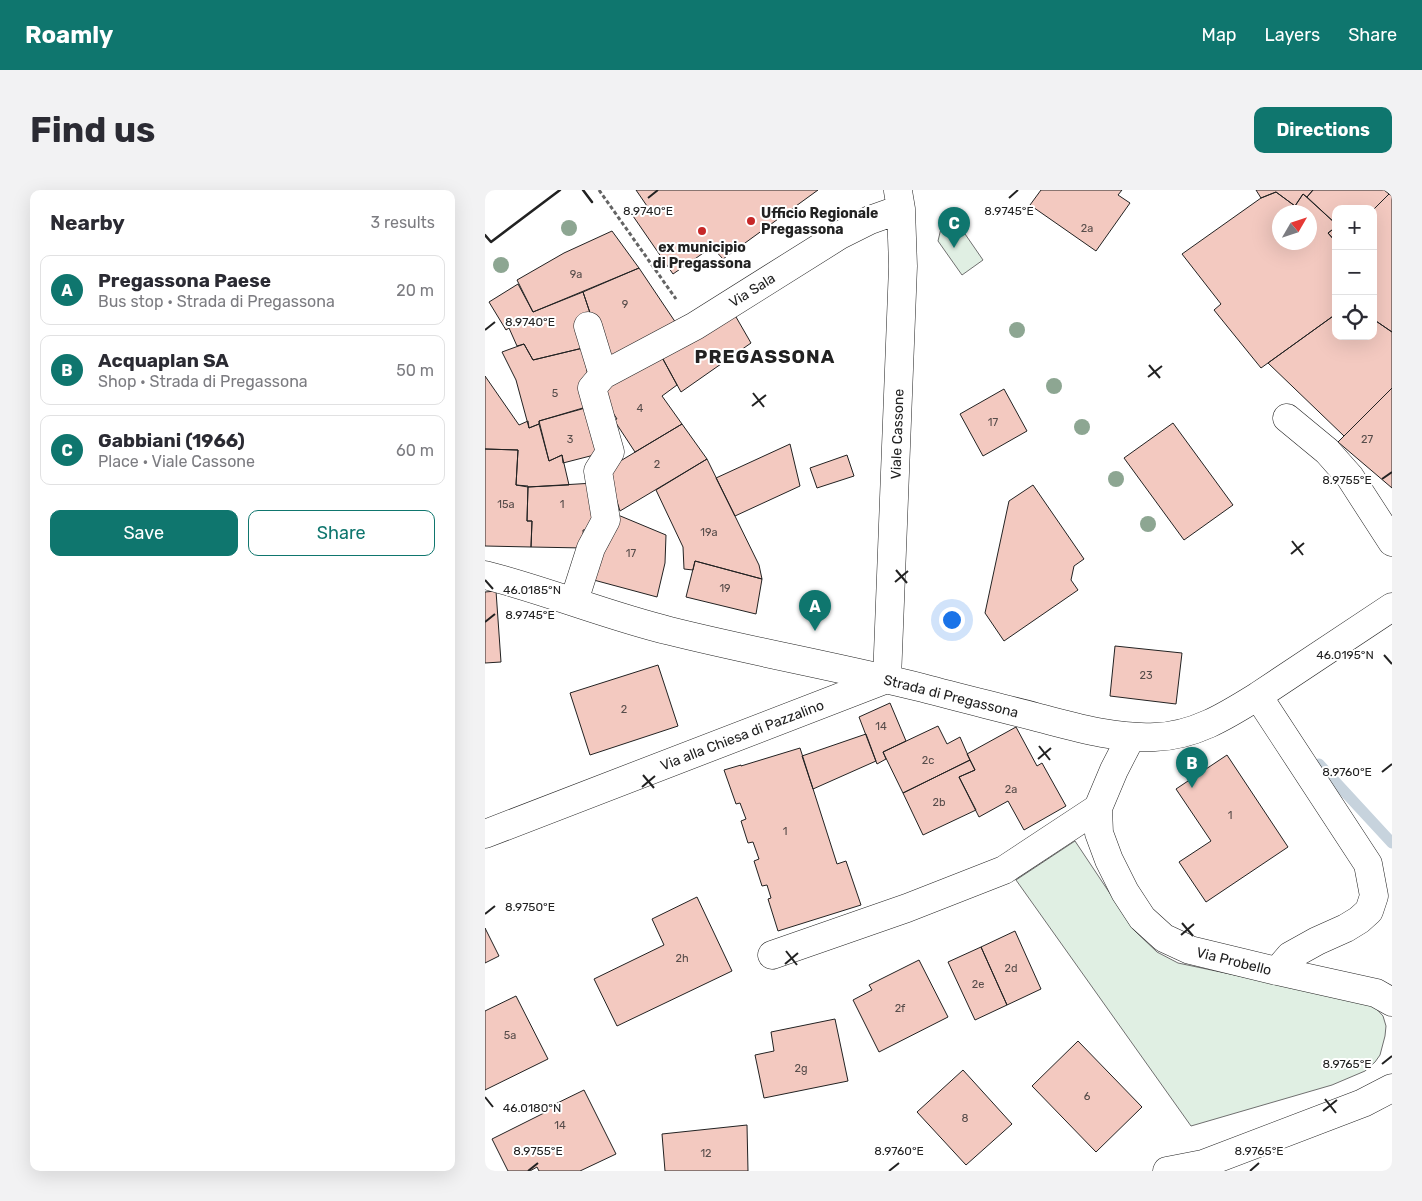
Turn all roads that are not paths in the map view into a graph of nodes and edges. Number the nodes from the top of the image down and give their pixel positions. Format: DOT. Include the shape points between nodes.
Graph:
graph roads {
  1 [pos="900,199"];
  2 [pos="588,326"];
  3 [pos="603,374"];
  4 [pos="1287,418"];
  5 [pos="1392,542"];
  6 [pos="485,575"];
  7 [pos="574,602"];
  8 [pos="1392,607"];
  9 [pos="887,679"];
  10 [pos="1258,696"];
  11 [pos="1131,737"];
  12 [pos="1098,808"];
  13 [pos="485,834"];
  14 [pos="771,955"];
  15 [pos="1277,972"];
  16 [pos="1392,1002"];
  17 [pos="1392,1088"];
  18 [pos="1167,1171"];
  1 -- 3 [label="street, Via Sala" via="695,326"];
  1 -- 9 [label="street, Viale Cassone" via="903,266"];
  2 -- 3 [label="street"];
  3 -- 7 [label="street" via="593,388 610,452 597,471 606,520 591,548"];
  4 -- 5 [label="street" via="1327,451 1350,477"];
  6 -- 7 [label="street, Strada di Pregassona"];
  7 -- 9 [label="street, Strada di Pregassona" via="669,631"];
  8 -- 10 [label="street, Strada di Pregassona"];
  9 -- 11 [label="street, Strada di Pregassona" via="1093,732"];
  9 -- 13 [label="street, Via alla Chiesa di Pazzalino"];
  10 -- 11 [label="street, Strada di Pregassona" via="1197,730 1156,738"];
  10 -- 15 [label="street" via="1368,864 1375,896 1369,911 1359,920 1290,956"];
  11 -- 12 [label="street, Via Probello"];
  12 -- 14 [label="street" via="1004,870"];
  12 -- 15 [label="street, Via Probello" via="1099,833 1109,860 1142,918 1164,938 1190,950"];
  15 -- 16 [label="street, Via Probello" via="1375,993"];
  17 -- 18 [label="street" via="1363,1103 1203,1164"];
}
